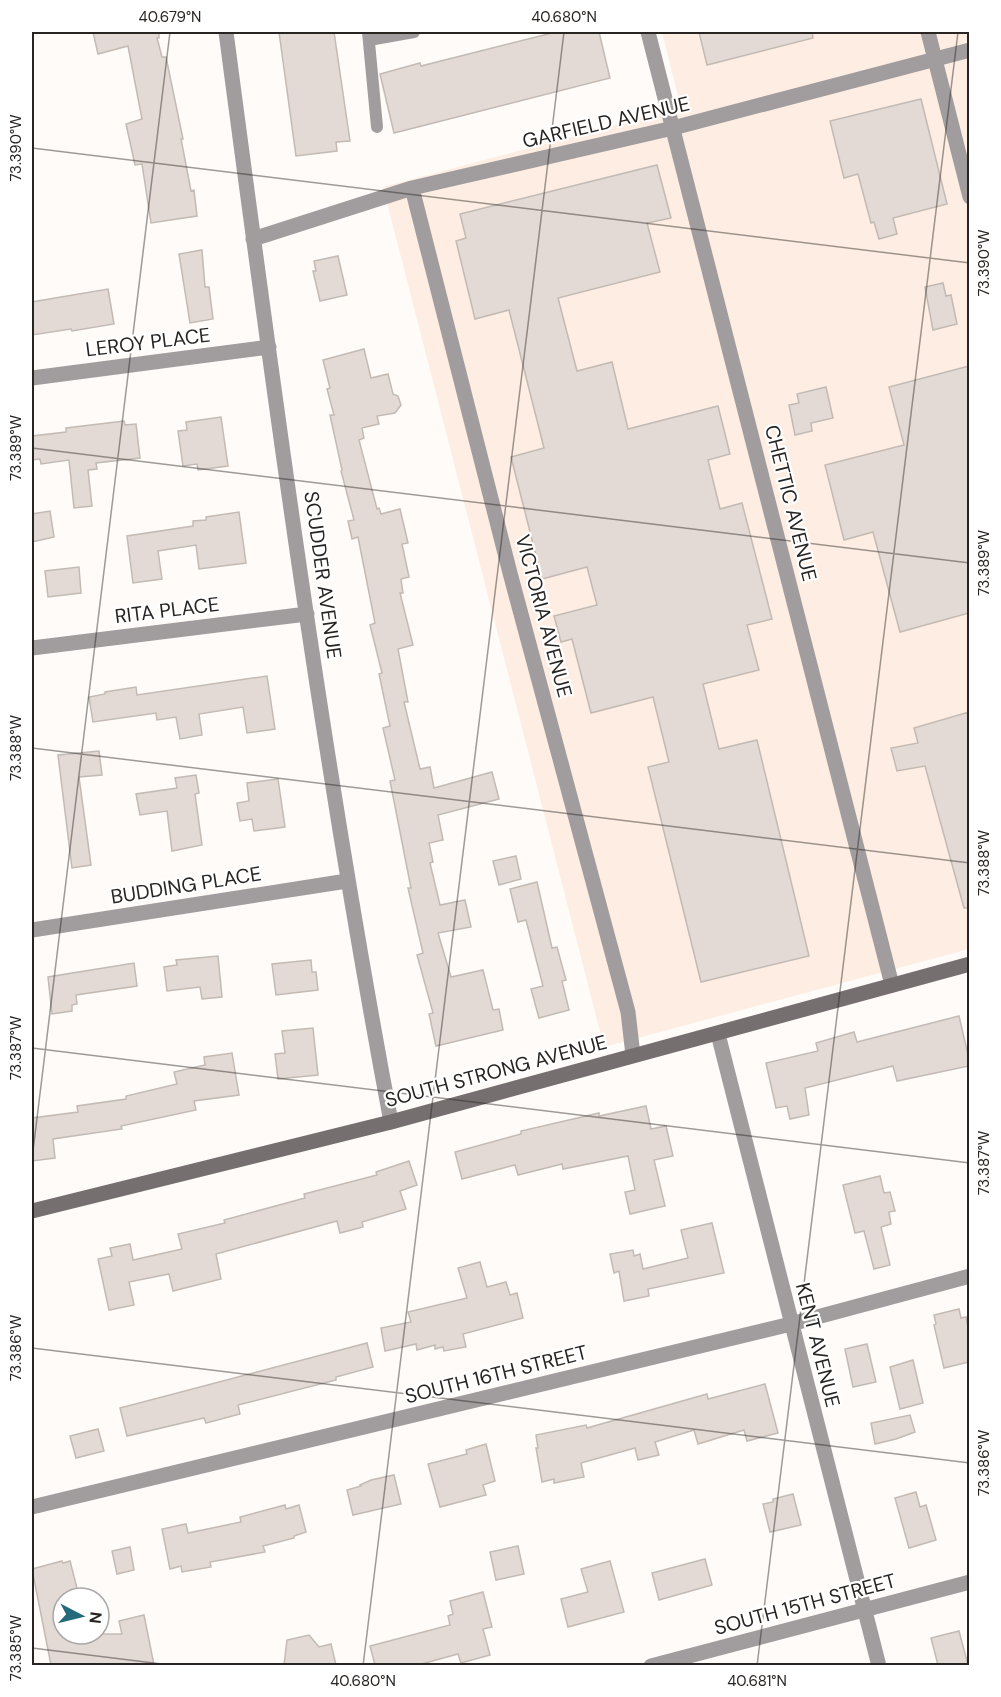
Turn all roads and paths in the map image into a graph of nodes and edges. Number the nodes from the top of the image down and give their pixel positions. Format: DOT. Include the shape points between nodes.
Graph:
graph roads {
  1 [pos="226,32"];
  2 [pos="414,32"];
  3 [pos="648,32"];
  4 [pos="928,32"];
  5 [pos="369,36"];
  6 [pos="969,50"];
  7 [pos="934,59"];
  8 [pos="377,127"];
  9 [pos="673,128"];
  10 [pos="412,188"];
  11 [pos="969,197"];
  12 [pos="253,238"];
  13 [pos="269,347"];
  14 [pos="32,378"];
  15 [pos="307,614"];
  16 [pos="32,648"];
  17 [pos="347,881"];
  18 [pos="32,930"];
  19 [pos="969,964"];
  20 [pos="892,985"];
  21 [pos="718,1034"];
  22 [pos="633,1055"];
  23 [pos="391,1122"];
  24 [pos="32,1211"];
  25 [pos="969,1276"];
  26 [pos="791,1324"];
  27 [pos="32,1507"];
  28 [pos="969,1582"];
  29 [pos="864,1610"];
  30 [pos="651,1665"];
  31 [pos="879,1665"];
  1 -- 12 [label="street, SCUDDER AVENUE"];
  2 -- 5 [label="lane"];
  3 -- 9 [label="street, CHETTIC AVENUE"];
  4 -- 7 [label="street"];
  5 -- 8 [label="lane"];
  6 -- 7 [label="street, GARFIELD AVENUE"];
  7 -- 9 [label="street, GARFIELD AVENUE"];
  7 -- 11 [label="street"];
  9 -- 10 [label="street, GARFIELD AVENUE"];
  9 -- 20 [label="street, CHETTIC AVENUE"];
  10 -- 12 [label="street, GARFIELD AVENUE"];
  10 -- 22 [label="street, VICTORIA AVENUE" via="628,1012"];
  12 -- 13 [label="street, SCUDDER AVENUE"];
  13 -- 14 [label="street, LEROY PLACE"];
  13 -- 15 [label="street, SCUDDER AVENUE"];
  15 -- 16 [label="street, RITA PLACE"];
  15 -- 17 [label="street, SCUDDER AVENUE"];
  17 -- 18 [label="street, BUDDING PLACE"];
  17 -- 23 [label="street, SCUDDER AVENUE"];
  19 -- 20 [label="street, SOUTH STRONG AVENUE"];
  20 -- 21 [label="street, SOUTH STRONG AVENUE"];
  21 -- 22 [label="street, SOUTH STRONG AVENUE"];
  21 -- 26 [label="street, KENT AVENUE"];
  22 -- 23 [label="street, SOUTH STRONG AVENUE"];
  23 -- 24 [label="street, SOUTH STRONG AVENUE"];
  25 -- 26 [label="street, SOUTH 16TH STREET"];
  26 -- 27 [label="street, SOUTH 16TH STREET"];
  26 -- 29 [label="street, KENT AVENUE"];
  28 -- 29 [label="street, SOUTH 15TH STREET"];
  29 -- 30 [label="street, SOUTH 15TH STREET"];
  29 -- 31 [label="street, KENT AVENUE"];
}
